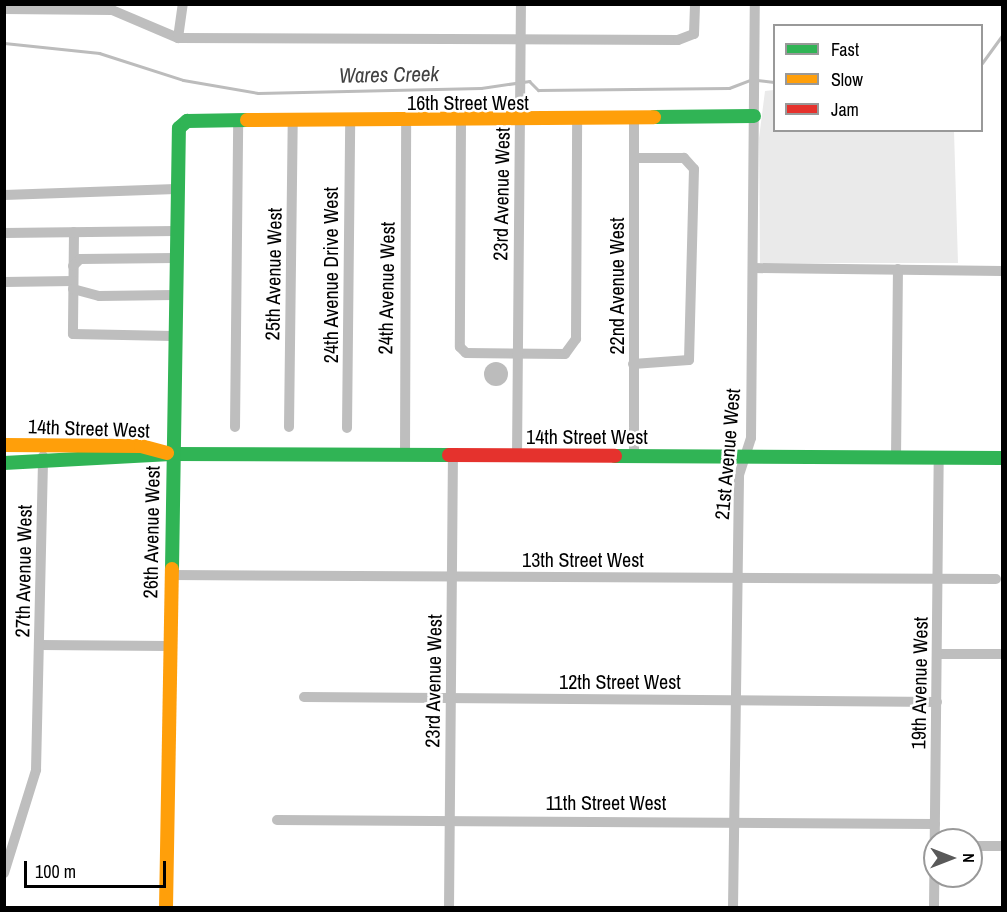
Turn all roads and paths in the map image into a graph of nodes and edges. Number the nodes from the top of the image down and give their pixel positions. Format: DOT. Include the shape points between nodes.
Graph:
graph roads {
  1 [pos="183,4"];
  2 [pos="521,4"];
  3 [pos="695,4"];
  4 [pos="755,4"];
  5 [pos="126,8"];
  6 [pos="4,9"];
  7 [pos="178,38"];
  8 [pos="521,39"];
  9 [pos="634,116"];
  10 [pos="754,116"];
  11 [pos="577,119"];
  12 [pos="238,121"];
  13 [pos="293,122"];
  14 [pos="350,122"];
  15 [pos="406,122"];
  16 [pos="461,122"];
  17 [pos="521,122"];
  18 [pos="183,123"];
  19 [pos="635,158"];
  20 [pos="176,189"];
  21 [pos="4,195"];
  22 [pos="175,231"];
  23 [pos="74,232"];
  24 [pos="4,233"];
  25 [pos="175,258"];
  26 [pos="74,266"];
  27 [pos="753,268"];
  28 [pos="898,269"];
  29 [pos="1002,271"];
  30 [pos="4,282"];
  31 [pos="73,285"];
  32 [pos="174,295"];
  33 [pos="173,336"];
  34 [pos="517,354"];
  35 [pos="633,364"];
  36 [pos="235,427"];
  37 [pos="289,427"];
  38 [pos="347,428"];
  39 [pos="4,445"];
  40 [pos="44,445"];
  41 [pos="171,454"];
  42 [pos="405,455"];
  43 [pos="453,455"];
  44 [pos="518,456"];
  45 [pos="634,456"];
  46 [pos="744,457"];
  47 [pos="896,458"];
  48 [pos="939,458"];
  49 [pos="1002,458"];
  50 [pos="4,463"];
  51 [pos="42,463"];
  52 [pos="170,574"];
  53 [pos="452,576"];
  54 [pos="738,578"];
  55 [pos="937,579"];
  56 [pos="996,579"];
  57 [pos="40,645"];
  58 [pos="169,645"];
  59 [pos="938,654"];
  60 [pos="1002,654"];
  61 [pos="304,697"];
  62 [pos="451,698"];
  63 [pos="735,700"];
  64 [pos="937,702"];
  65 [pos="449,819"];
  66 [pos="277,820"];
  67 [pos="734,821"];
  68 [pos="935,824"];
  69 [pos="935,828"];
  70 [pos="983,846"];
  71 [pos="1002,846"];
  72 [pos="4,873"];
  73 [pos="934,888"];
  74 [pos="166,908"];
  75 [pos="449,908"];
  76 [pos="733,908"];
  77 [pos="934,908"];
  1 -- 7 [label="street"];
  2 -- 8 [label="street, 23rd Avenue West"];
  3 -- 8 [label="street" via="695,29 690,39"];
  4 -- 10 [label="street, 21st Avenue West"];
  5 -- 6 [label="street"];
  5 -- 7 [label="street"];
  7 -- 8 [label="street"];
  8 -- 17 [label="street, 23rd Avenue West"];
  9 -- 10 [label="street, 16th Street West"];
  9 -- 11 [label="street, 16th Street West"];
  9 -- 19 [label="street, 22nd Avenue West"];
  10 -- 27 [label="street, 21st Avenue West"];
  11 -- 17 [label="street, 16th Street West"];
  11 -- 34 [label="street" via="574,349"];
  12 -- 13 [label="street, 16th Street West"];
  12 -- 18 [label="street, 16th Street West"];
  12 -- 36 [label="street"];
  13 -- 14 [label="street, 16th Street West"];
  13 -- 37 [label="street, 25th Avenue West"];
  14 -- 15 [label="street, 16th Street West"];
  14 -- 38 [label="street, 24th Avenue Drive West"];
  15 -- 16 [label="street, 16th Street West"];
  15 -- 42 [label="street, 24th Avenue West"];
  16 -- 17 [label="street, 16th Street West"];
  16 -- 34 [label="street" via="463,351"];
  17 -- 34 [label="street, 23rd Avenue West"];
  18 -- 20 [label="street, 26th Avenue West" via="177,132"];
  19 -- 35 [label="street, 22nd Avenue West"];
  19 -- 35 [label="street" via="688,160 693,169 689,360"];
  20 -- 21 [label="street"];
  20 -- 22 [label="street, 26th Avenue West"];
  22 -- 23 [label="street"];
  22 -- 25 [label="street, 26th Avenue West"];
  23 -- 24 [label="street"];
  23 -- 26 [label="street"];
  25 -- 26 [label="street" via="80,259"];
  25 -- 32 [label="street, 26th Avenue West"];
  26 -- 31 [label="street"];
  27 -- 28 [label="street"];
  27 -- 46 [label="street, 21st Avenue West" via="751,438"];
  28 -- 29 [label="street"];
  28 -- 47 [label="street"];
  30 -- 31 [label="street"];
  31 -- 32 [label="street" via="99,296"];
  31 -- 33 [label="street" via="73,334"];
  32 -- 33 [label="street, 26th Avenue West"];
  33 -- 41 [label="street, 26th Avenue West"];
  34 -- 44 [label="street, 23rd Avenue West"];
  35 -- 45 [label="street, 22nd Avenue West"];
  39 -- 40 [label="street, 14th Street West"];
  40 -- 41 [label="street, 14th Street West" via="141,446"];
  40 -- 51 [label="street, 27th Avenue West"];
  41 -- 42 [label="street, 14th Street West"];
  41 -- 51 [label="street, 14th Street West"];
  41 -- 52 [label="street, 26th Avenue West"];
  42 -- 43 [label="street, 14th Street West"];
  43 -- 44 [label="street, 14th Street West"];
  43 -- 53 [label="street, 23rd Avenue West"];
  44 -- 45 [label="street, 14th Street West"];
  45 -- 46 [label="street, 14th Street West"];
  46 -- 47 [label="street, 14th Street West"];
  46 -- 54 [label="street, 21st Avenue West"];
  47 -- 48 [label="street, 14th Street West"];
  48 -- 49 [label="street, 14th Street West"];
  48 -- 55 [label="street, 19th Avenue West"];
  50 -- 51 [label="street, 14th Street West"];
  51 -- 57 [label="street, 27th Avenue West"];
  52 -- 53 [label="street, 13th Street West"];
  52 -- 58 [label="street, 26th Avenue West"];
  53 -- 54 [label="street, 13th Street West"];
  53 -- 62 [label="street, 23rd Avenue West"];
  54 -- 55 [label="street, 13th Street West"];
  54 -- 63 [label="street, 21st Avenue West"];
  55 -- 56 [label="street, 13th Street West"];
  55 -- 59 [label="street, 19th Avenue West"];
  57 -- 58 [label="street"];
  57 -- 72 [label="street, 27th Avenue West" via="36,770"];
  58 -- 74 [label="street, 26th Avenue West"];
  59 -- 60 [label="street"];
  59 -- 64 [label="street, 19th Avenue West"];
  61 -- 62 [label="street, 12th Street West"];
  62 -- 63 [label="street, 12th Street West"];
  62 -- 65 [label="street, 23rd Avenue West"];
  63 -- 64 [label="street, 12th Street West"];
  63 -- 67 [label="street, 21st Avenue West"];
  64 -- 68 [label="street, 19th Avenue West"];
  65 -- 66 [label="street, 11th Street West"];
  65 -- 67 [label="street, 11th Street West"];
  65 -- 75 [label="street, 23rd Avenue West"];
  67 -- 68 [label="street, 11th Street West"];
  67 -- 76 [label="street, 21st Avenue West"];
  68 -- 69 [label="street, 19th Avenue West"];
  70 -- 71 [label="street"];
  73 -- 77 [label="street, 19th Avenue West"];
}
